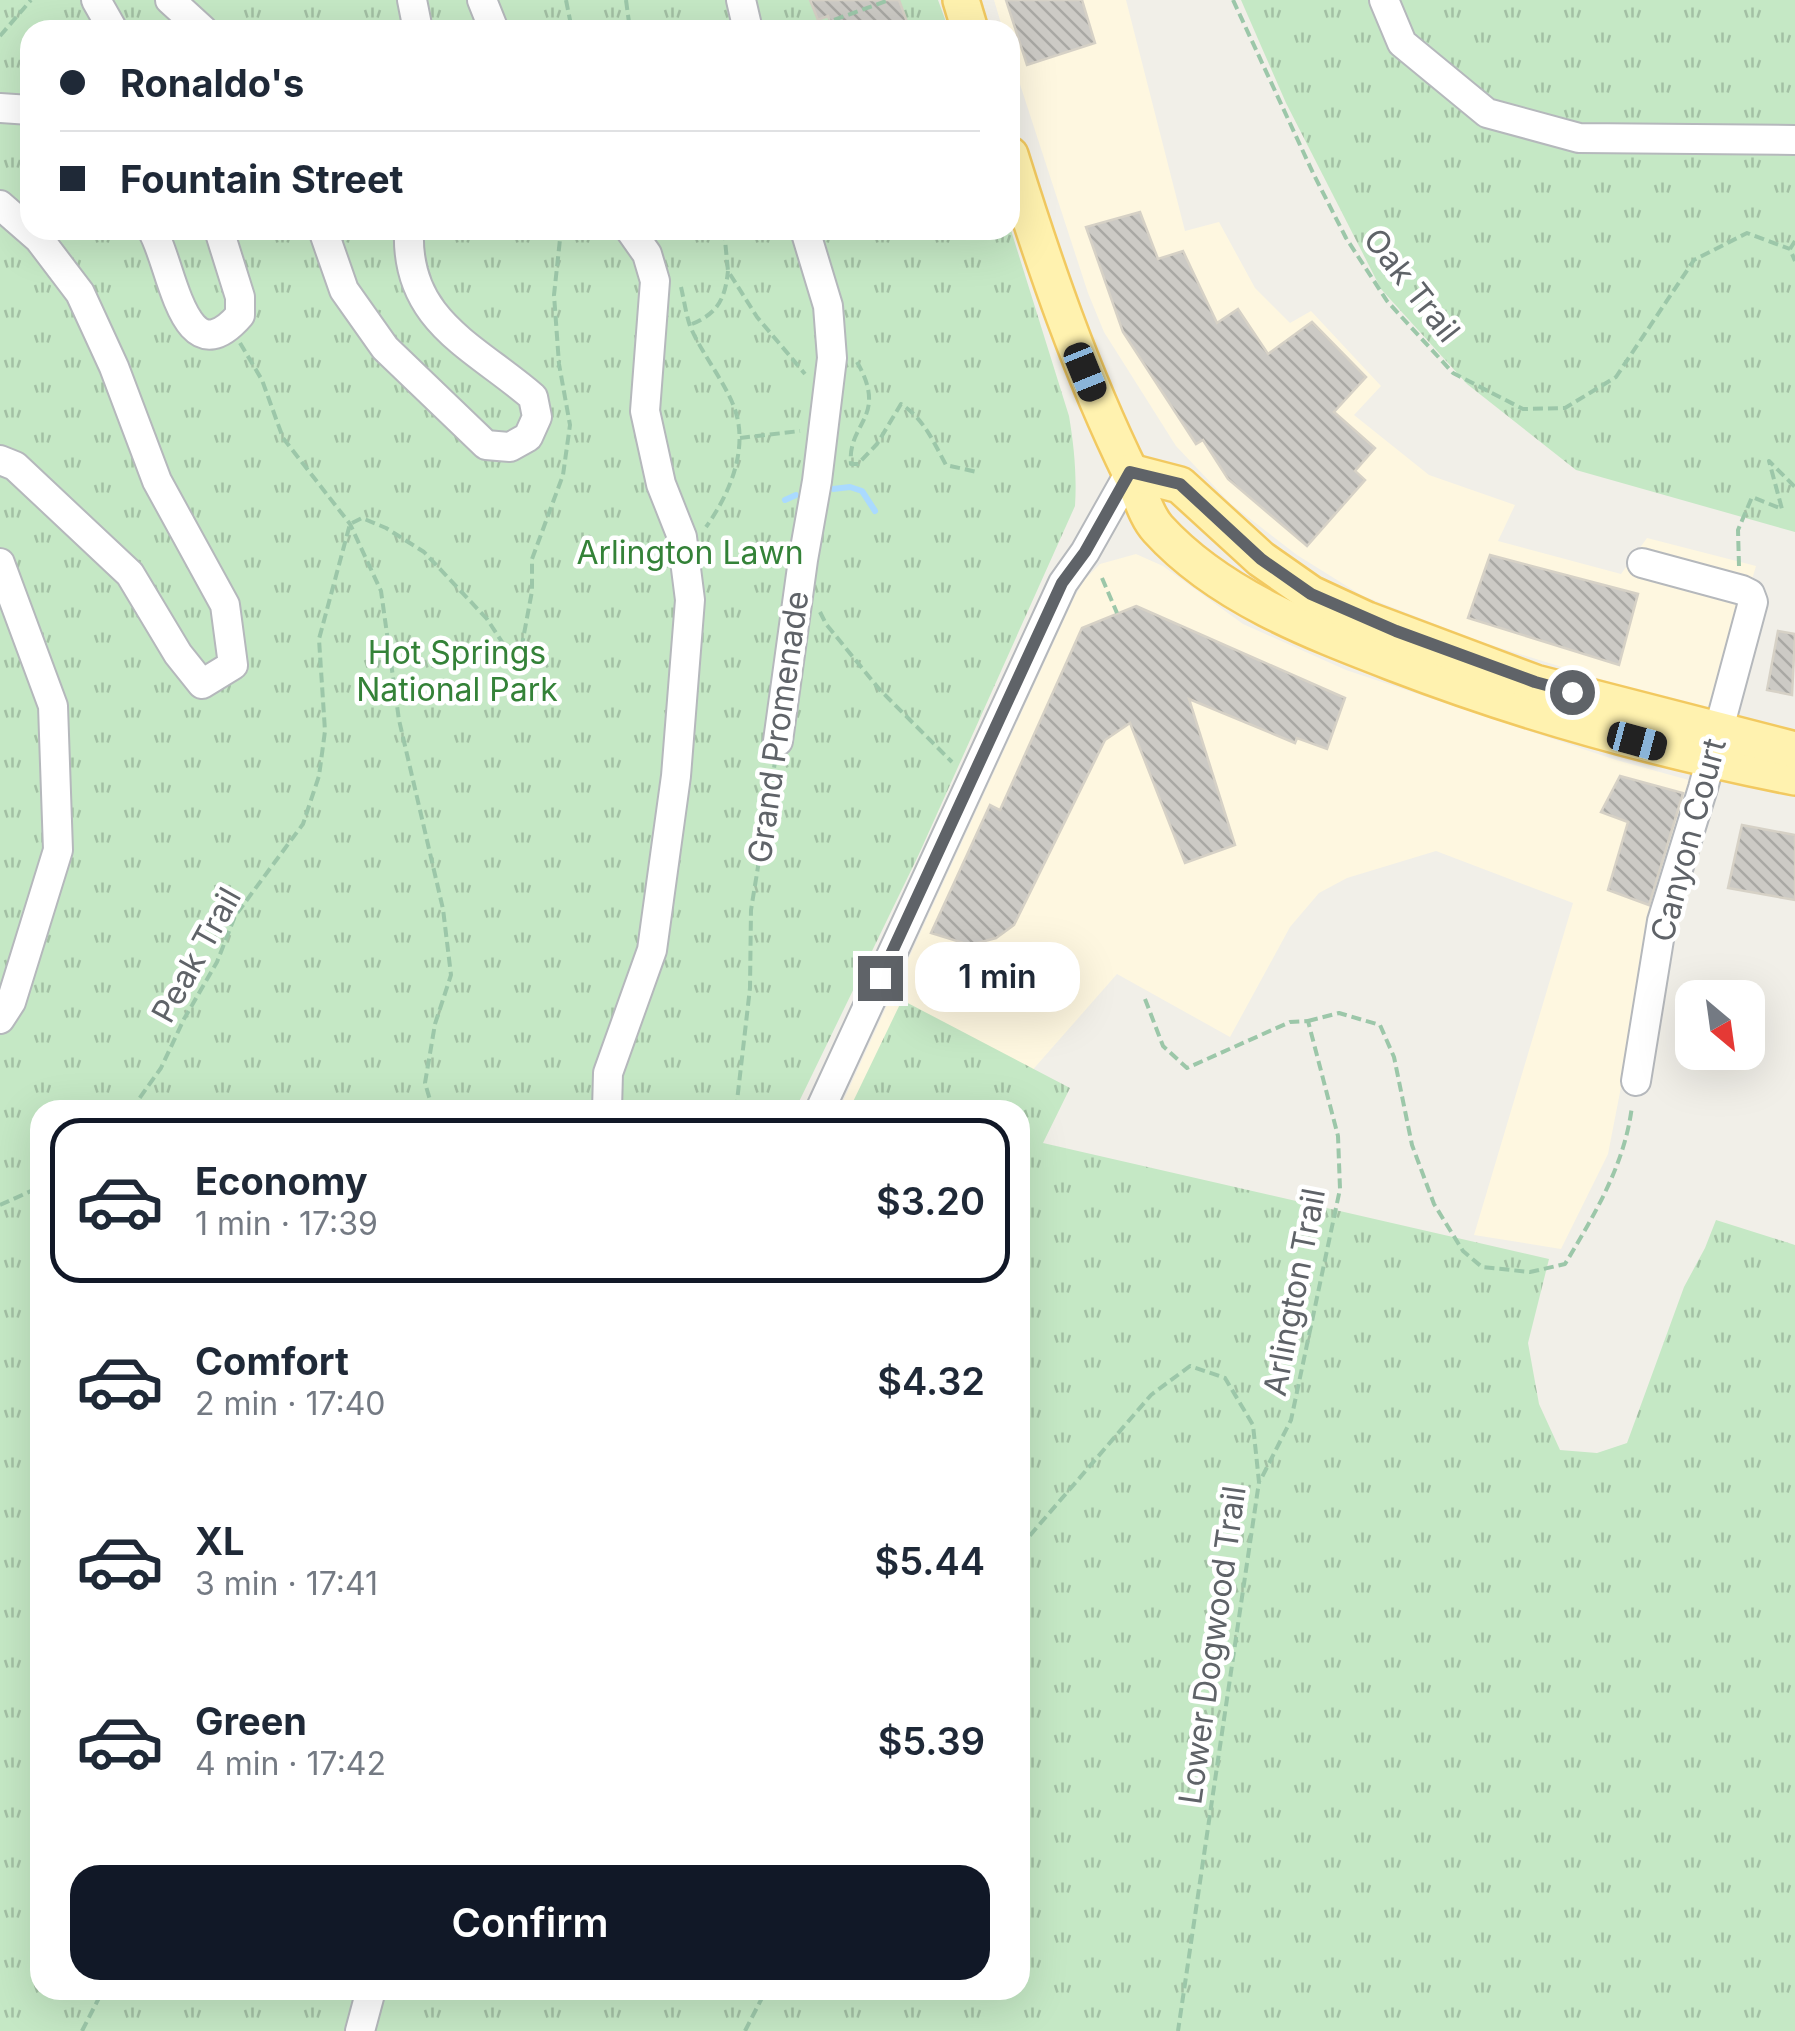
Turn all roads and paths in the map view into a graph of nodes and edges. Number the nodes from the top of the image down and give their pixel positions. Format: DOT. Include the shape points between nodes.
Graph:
graph roads {
  1 [pos="32,0"];
  2 [pos="170,0"];
  3 [pos="888,0"];
  4 [pos="1233,0"];
  5 [pos="1384,0"];
  6 [pos="192,20"];
  7 [pos="834,20"];
  8 [pos="0,36"];
  9 [pos="1795,140"];
  10 [pos="1020,185"];
  11 [pos="0,205"];
  12 [pos="20,223"];
  13 [pos="39,240"];
  14 [pos="158,240"];
  15 [pos="222,240"];
  16 [pos="326,240"];
  17 [pos="410,240"];
  18 [pos="559,240"];
  19 [pos="637,240"];
  20 [pos="725,240"];
  21 [pos="807,240"];
  22 [pos="1795,241"];
  23 [pos="1790,249"];
  24 [pos="1795,261"];
  25 [pos="728,271"];
  26 [pos="678,276"];
  27 [pos="690,325"];
  28 [pos="230,326"];
  29 [pos="832,330"];
  30 [pos="830,380"];
  31 [pos="823,432"];
  32 [pos="740,438"];
  33 [pos="0,460"];
  34 [pos="976,472"];
  35 [pos="1130,472"];
  36 [pos="1795,487"];
  37 [pos="350,524"];
  38 [pos="682,537"];
  39 [pos="0,563"];
  40 [pos="1642,563"];
  41 [pos="801,574"];
  42 [pos="1102,578"];
  43 [pos="1747,596"];
  44 [pos="1118,613"];
  45 [pos="778,741"];
  46 [pos="1713,745"];
  47 [pos="1795,750"];
  48 [pos="1795,778"];
  49 [pos="970,780"];
  50 [pos="1145,998"];
  51 [pos="0,1019"];
  52 [pos="1308,1021"];
  53 [pos="1636,1081"];
  54 [pos="138,1100"];
  55 [pos="430,1100"];
  56 [pos="608,1100"];
  57 [pos="737,1100"];
  58 [pos="825,1100"];
  59 [pos="30,1191"];
  60 [pos="0,1206"];
  61 [pos="1259,1482"];
  62 [pos="1030,1535"];
  63 [pos="98,2000"];
  64 [pos="368,2000"];
  65 [pos="761,2000"];
  66 [pos="82,2031"];
  67 [pos="360,2031"];
  68 [pos="745,2031"];
  69 [pos="1178,2031"];
  1 -- 8 [label="path"];
  2 -- 6 [label="street"];
  3 -- 7 [label="path"];
  4 -- 23 [label="path, Oak Trail" via="1313,174 1387,301 1453,373 1522,408 1565,408 1616,377 1694,260 1748,233"];
  5 -- 9 [label="street" via="1402,44 1487,113 1579,138"];
  10 -- 35 [label="main road" via="1075,347"];
  11 -- 12 [label="street"];
  13 -- 33 [label="street" via="80,293 157,481 225,605 232,665 202,684 130,574 15,466"];
  14 -- 28 [label="street" via="184,319 214,335"];
  15 -- 28 [label="street" via="240,297 240,315"];
  16 -- 17 [label="street" via="344,290 385,348 486,446 510,447 528,438 536,417 533,397 449,334 427,307 412,274"];
  18 -- 37 [label="path" via="554,295 570,425 563,475 532,560 520,650 504,645 424,552 362,518"];
  19 -- 38 [label="street" via="655,280 645,411 661,484"];
  20 -- 25 [label="path"];
  21 -- 29 [label="street, Grand Promenade"];
  22 -- 23 [label="path"];
  23 -- 24 [label="path"];
  25 -- 27 [label="path" via="717,309"];
  25 -- 30 [label="path" via="805,374"];
  26 -- 27 [label="path"];
  27 -- 32 [label="path" via="732,402"];
  28 -- 37 [label="path" via="262,380 282,438"];
  29 -- 30 [label="street, Grand Promenade"];
  29 -- 34 [label="path" via="839,329 862,371 870,400 850,447 852,464 876,444 900,404 926,428 946,465"];
  30 -- 31 [label="street, Grand Promenade"];
  31 -- 32 [label="path"];
  31 -- 41 [label="street, Grand Promenade"];
  32 -- 38 [label="path" via="720,507 703,531"];
  35 -- 46 [label="main road" via="1156,527 1212,575 1269,610 1338,642 1565,722"];
  35 -- 49 [label="street" via="1062,583"];
  36 -- 43 [label="path" via="1769,461 1782,509 1752,497 1738,530"];
  37 -- 54 [label="path, Peak Trail" via="319,640 325,730 304,824 235,916 217,962"];
  37 -- 55 [label="path" via="381,591 398,720 443,909 450,974 435,1024"];
  38 -- 56 [label="street" via="690,600 676,776 652,950 608,1072"];
  39 -- 51 [label="street" via="53,706 58,850"];
  40 -- 43 [label="street"];
  41 -- 45 [label="street, Grand Promenade"];
  41 -- 49 [label="path" via="826,624 880,690"];
  42 -- 44 [label="path"];
  43 -- 46 [label="street, Canyon Court"];
  45 -- 57 [label="path, Grand Promenade" via="751,910"];
  46 -- 47 [label="main road"];
  46 -- 48 [label="main road"];
  46 -- 53 [label="street, Canyon Court" via="1662,921"];
  49 -- 58 [label="street"];
  50 -- 52 [label="path" via="1163,1046 1186,1068 1290,1022"];
  52 -- 53 [label="path" via="1340,1013 1380,1025 1434,1204 1462,1250 1482,1267 1530,1272 1565,1264 1596,1214 1628,1139"];
  52 -- 61 [label="path, Arlington Trail" via="1338,1136 1340,1189 1291,1420"];
  59 -- 60 [label="path"];
  61 -- 62 [label="path, Lower Dogwood Trail" via="1253,1425 1225,1378 1190,1366 1151,1396"];
  61 -- 69 [label="path, Lower Dogwood Trail"];
  63 -- 66 [label="path"];
  64 -- 67 [label="street"];
  65 -- 68 [label="path"];
}
